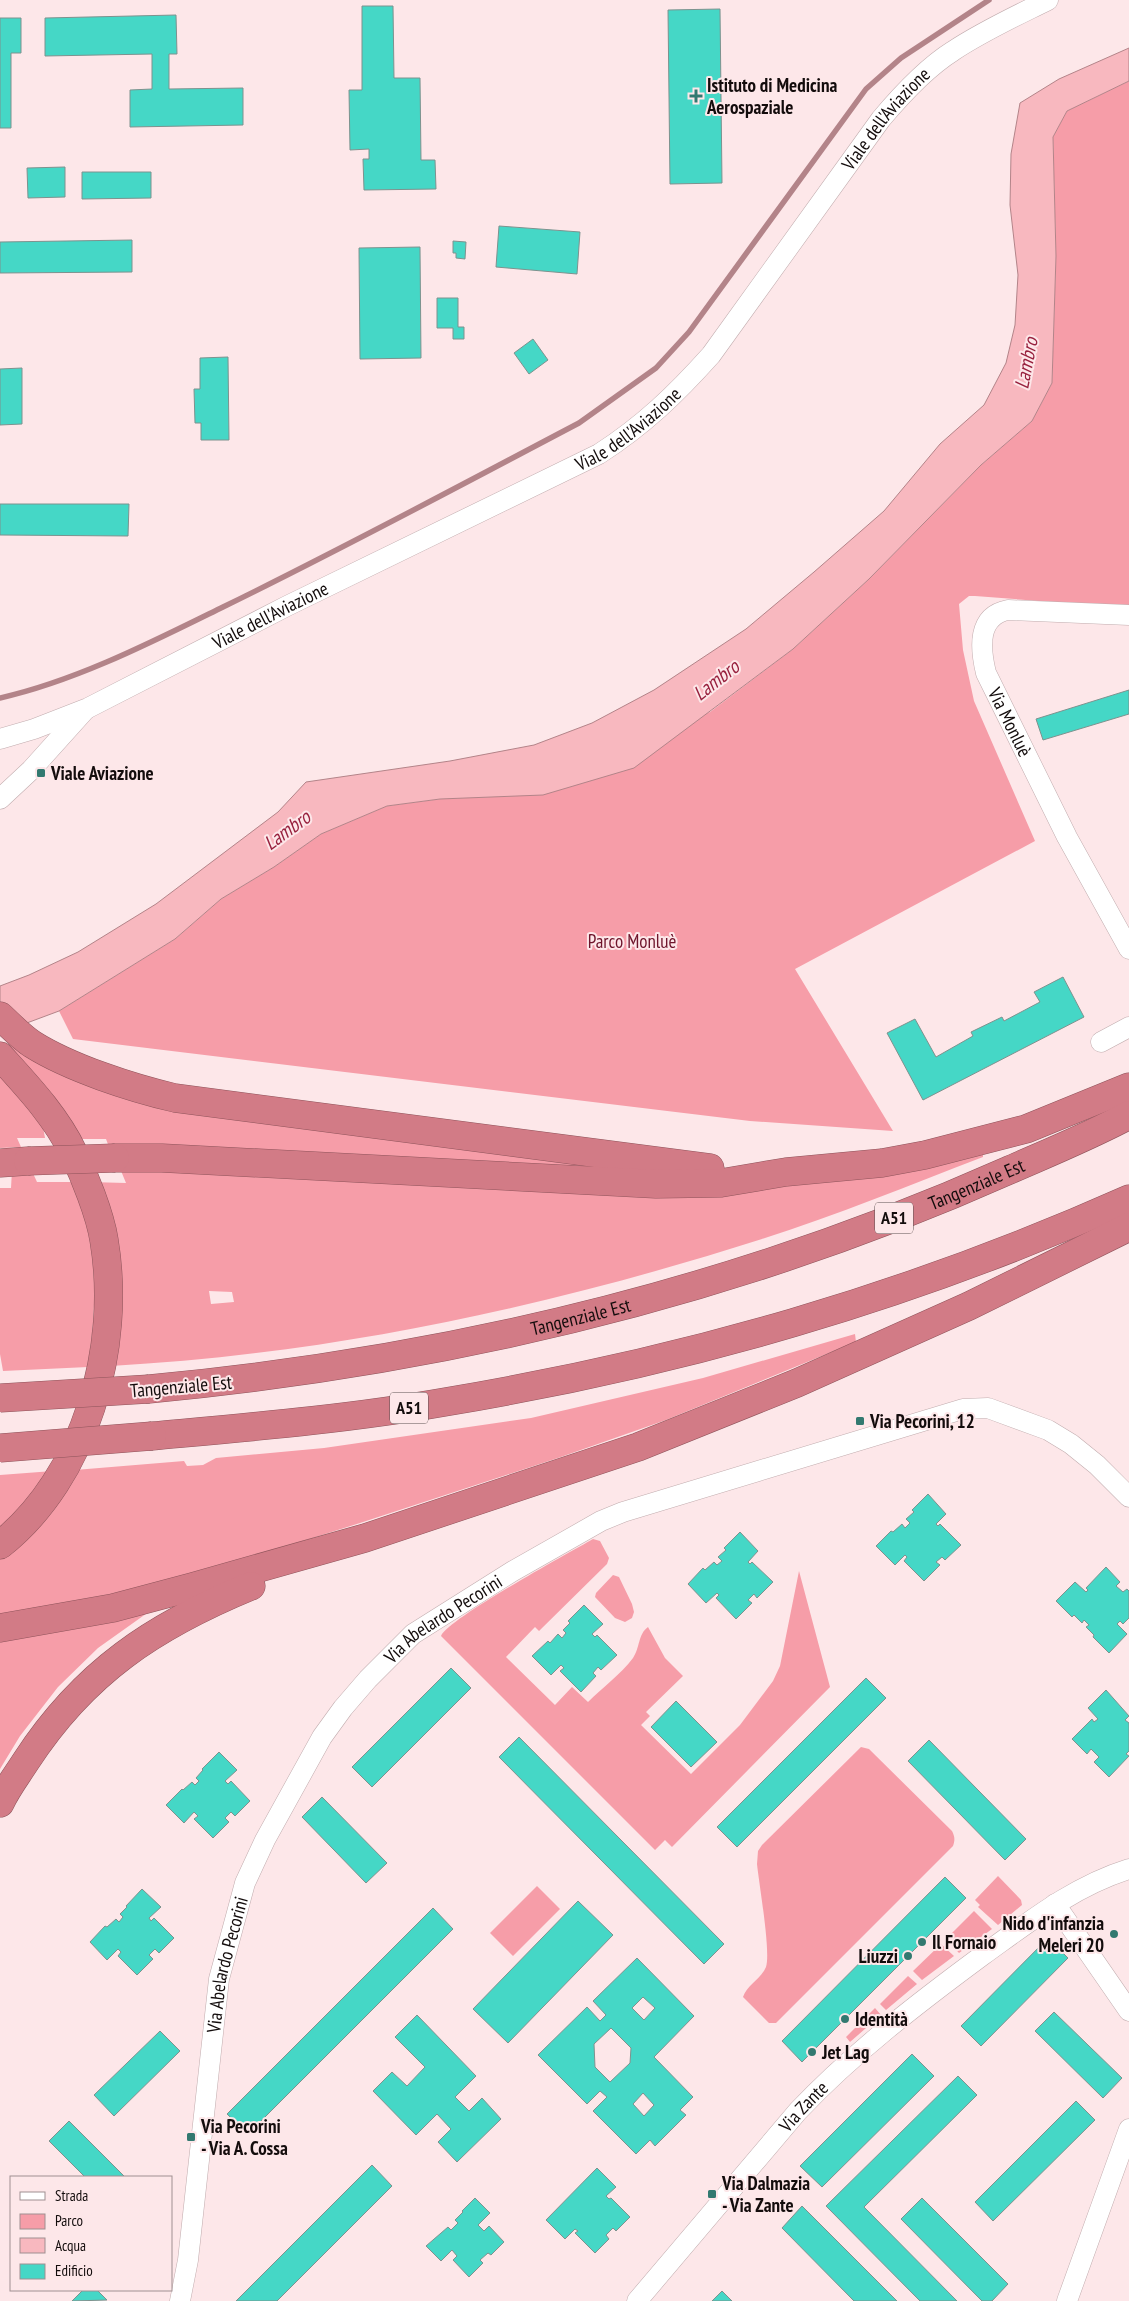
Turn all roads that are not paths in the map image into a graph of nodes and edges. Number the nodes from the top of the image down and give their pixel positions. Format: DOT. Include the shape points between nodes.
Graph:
graph roads {
  1 [pos="1048,0"];
  2 [pos="1129,615"];
  3 [pos="88,708"];
  4 [pos="0,739"];
  5 [pos="0,799"];
  6 [pos="1129,949"];
  7 [pos="0,1016"];
  8 [pos="1129,1027"];
  9 [pos="1101,1042"];
  10 [pos="0,1056"];
  11 [pos="1129,1087"];
  12 [pos="1129,1116"];
  13 [pos="0,1163"];
  14 [pos="786,1172"];
  15 [pos="1129,1199"];
  16 [pos="1129,1227"];
  17 [pos="0,1398"];
  18 [pos="0,1448"];
  19 [pos="1129,1497"];
  20 [pos="365,1538"];
  21 [pos="0,1545"];
  22 [pos="0,1628"];
  23 [pos="0,1803"];
  24 [pos="1129,1869"];
  25 [pos="1055,1904"];
  26 [pos="1129,2011"];
  27 [pos="1129,2129"];
  28 [pos="1127,2150"];
  29 [pos="180,2301"];
  30 [pos="636,2301"];
  31 [pos="1067,2301"];
  1 -- 3 [label="street, Viale dell'Aviazione" via="952,52 906,90 881,119 711,354 667,402 627,436 600,454 287,606"];
  2 -- 6 [label="street, Via Monluè" via="998,612 984,626 982,656 986,673 1067,837"];
  3 -- 4 [label="street, Viale dell'Aviazione"];
  3 -- 5 [label="street, Viale dell'Aviazione"];
  7 -- 14 [label="highway" via="43,1050 140,1089 175,1098 657,1163"];
  8 -- 9 [label="street"];
  10 -- 21 [label="highway" via="38,1097 73,1152 104,1239 108,1282 101,1367 73,1455 39,1506"];
  11 -- 14 [label="highway" via="1026,1129 972,1144 882,1163"];
  12 -- 17 [label="highway, Tangenziale Est / A51, bridge" via="967,1189 851,1235 650,1299 557,1324 352,1365 241,1381"];
  13 -- 14 [label="highway, bridge" via="162,1158 656,1184 721,1183"];
  15 -- 18 [label="highway, A51, bridge" via="996,1255 878,1298 771,1331 662,1359 444,1403 152,1436"];
  16 -- 20 [label="highway" via="969,1306 788,1386 638,1447"];
  19 -- 29 [label="street, Via Abelardo Pecorini" via="1097,1465 1048,1430 988,1408 963,1409 611,1516 513,1571 413,1634 368,1679 331,1723 265,1840 245,1883 219,1979 188,2260"];
  20 -- 22 [label="highway" via="112,1608"];
  20 -- 23 [label="highway" via="210,1603 160,1630 110,1664 39,1741"];
  24 -- 25 [label="street, Via Zante" via="1096,1881"];
  25 -- 26 [label="street"];
  25 -- 30 [label="street, Via Zante" via="907,2012 816,2092"];
  27 -- 28 [label="street"];
  28 -- 31 [label="street"];
}
